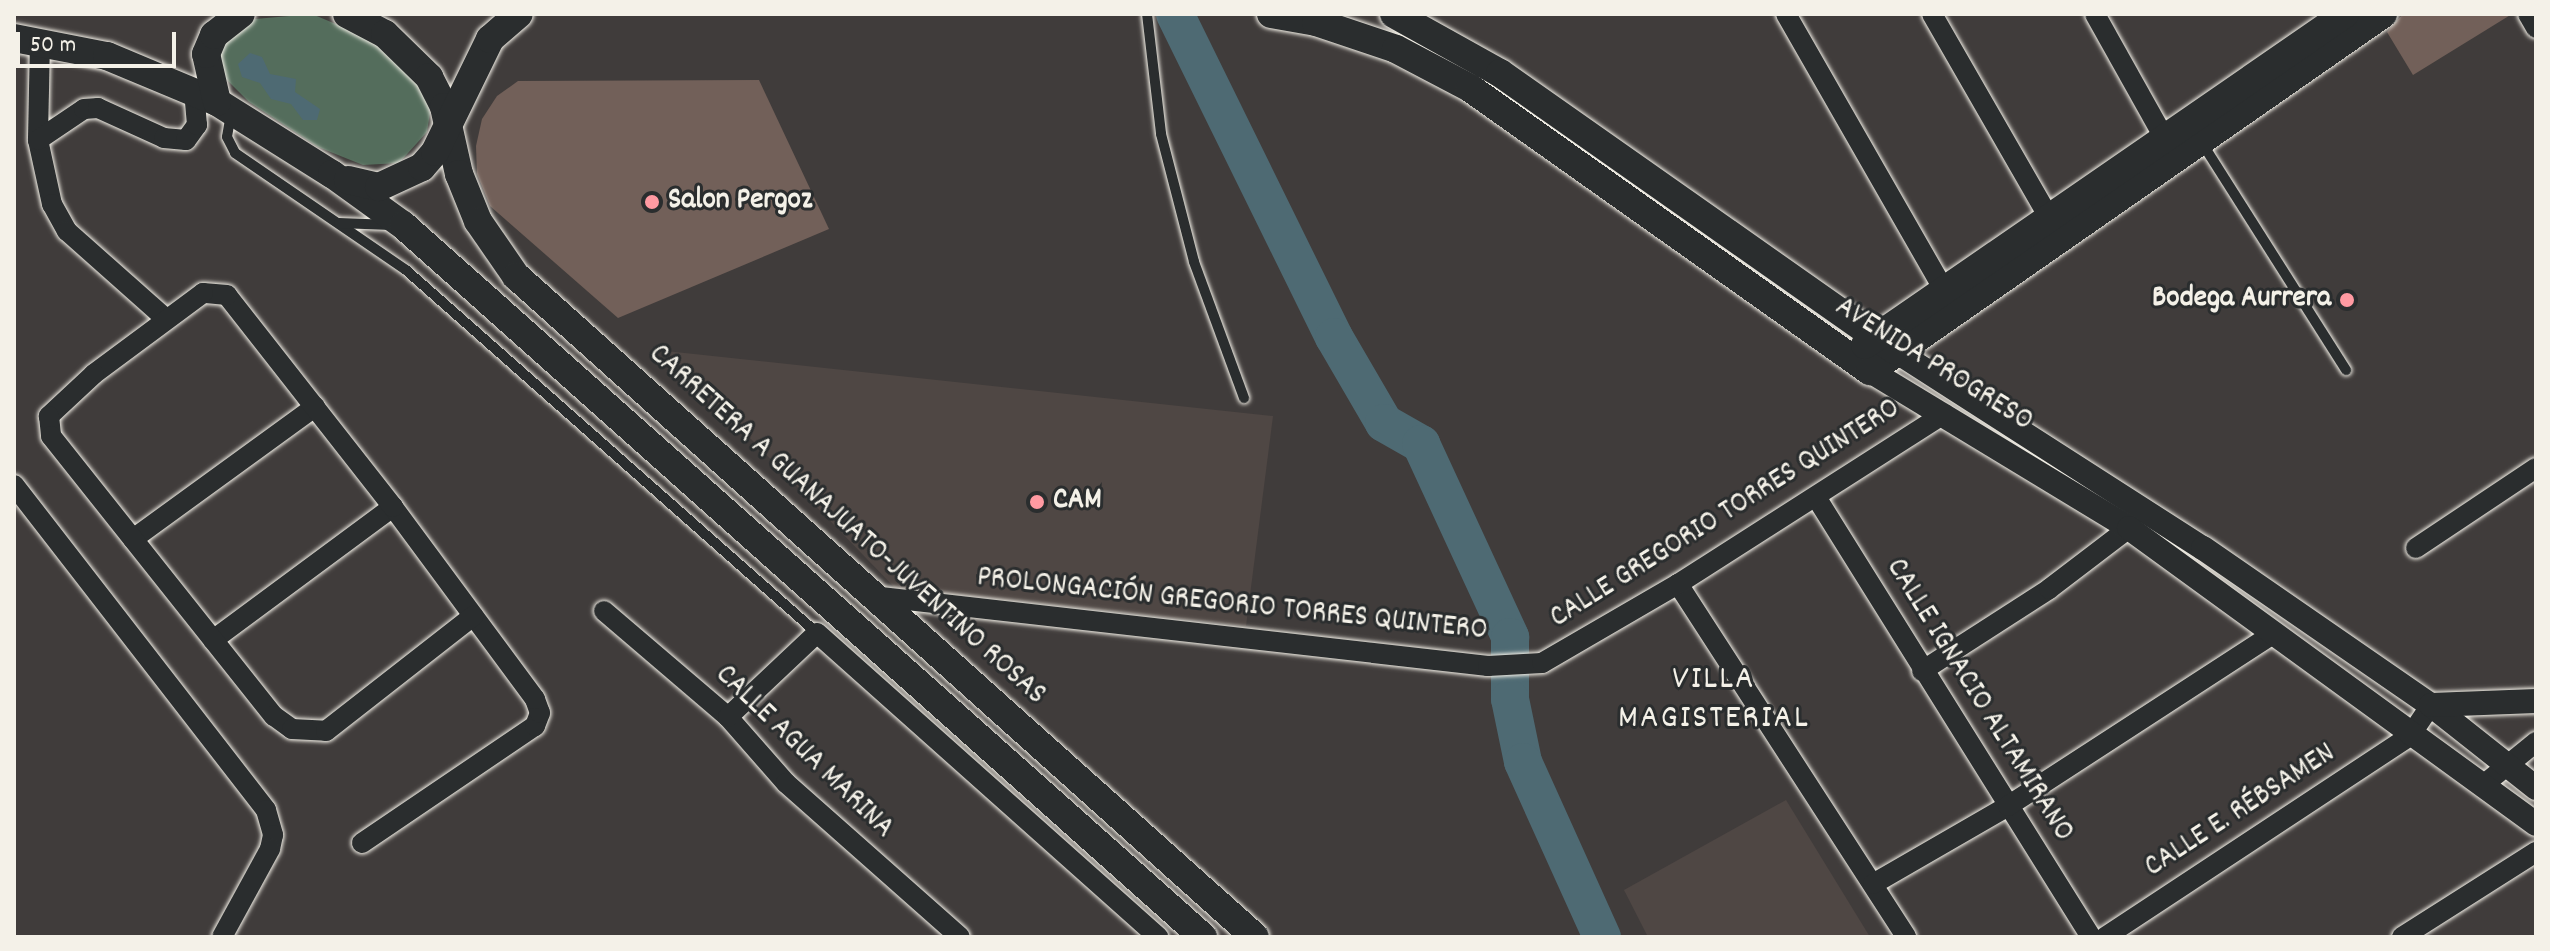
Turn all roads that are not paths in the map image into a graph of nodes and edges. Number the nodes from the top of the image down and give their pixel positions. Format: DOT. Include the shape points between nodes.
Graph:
graph roads {
  1 [pos="241,14"];
  2 [pos="347,14"];
  3 [pos="519,14"];
  4 [pos="1147,14"];
  5 [pos="1271,14"];
  6 [pos="1394,14"];
  7 [pos="1786,14"];
  8 [pos="1932,14"];
  9 [pos="2095,14"];
  10 [pos="2345,14"];
  11 [pos="2383,14"];
  12 [pos="2528,14"];
  13 [pos="2536,28"];
  14 [pos="27,40"];
  15 [pos="214,103"];
  16 [pos="449,125"];
  17 [pos="2194,130"];
  18 [pos="38,140"];
  19 [pos="2169,147"];
  20 [pos="332,174"];
  21 [pos="2048,216"];
  22 [pos="337,223"];
  23 [pos="403,225"];
  24 [pos="1943,288"];
  25 [pos="166,319"];
  26 [pos="1886,343"];
  27 [pos="1860,363"];
  28 [pos="2346,370"];
  29 [pos="1244,398"];
  30 [pos="315,407"];
  31 [pos="1944,414"];
  32 [pos="2536,468"];
  33 [pos="14,485"];
  34 [pos="1816,497"];
  35 [pos="393,507"];
  36 [pos="2129,528"];
  37 [pos="133,539"];
  38 [pos="2416,548"];
  39 [pos="1678,584"];
  40 [pos="872,596"];
  41 [pos="604,611"];
  42 [pos="473,616"];
  43 [pos="817,633"];
  44 [pos="2274,633"];
  45 [pos="213,640"];
  46 [pos="1538,664"];
  47 [pos="1922,671"];
  48 [pos="2536,701"];
  49 [pos="2431,705"];
  50 [pos="728,717"];
  51 [pos="2410,736"];
  52 [pos="2536,742"];
  53 [pos="2503,765"];
  54 [pos="2482,786"];
  55 [pos="2536,788"];
  56 [pos="2008,806"];
  57 [pos="2536,824"];
  58 [pos="362,843"];
  59 [pos="2536,852"];
  60 [pos="1873,884"];
  61 [pos="222,937"];
  62 [pos="960,937"];
  63 [pos="1158,937"];
  64 [pos="1203,937"];
  65 [pos="1255,937"];
  66 [pos="1906,937"];
  67 [pos="2091,937"];
  68 [pos="2105,937"];
  69 [pos="2402,937"];
  1 -- 15 [label="main road" via="214,35 206,54"];
  2 -- 16 [label="main road, CARRETERA A GUANAJUATO-JUVENTINO ROSAS" via="385,34 418,64 437,92"];
  3 -- 16 [label="main road" via="490,39"];
  4 -- 29 [label="lane" via="1161,134 1194,262"];
  5 -- 27 [label="main road, AVENIDA PROGRESO" via="1316,22 1396,49 1470,88"];
  6 -- 26 [label="main road, AVENIDA PROGRESO" via="1500,73"];
  7 -- 24 [label="street"];
  8 -- 21 [label="street"];
  9 -- 19 [label="street"];
  10 -- 17 [label="main road"];
  11 -- 17 [label="main road"];
  12 -- 13 [label="street"];
  14 -- 15 [label="main road" via="107,56"];
  14 -- 18 [label="street"];
  15 -- 18 [label="street" via="186,140 164,138 98,108 84,109"];
  15 -- 20 [label="main road"];
  15 -- 22 [label="lane" via="235,153"];
  16 -- 20 [label="main road" via="435,152 406,178 379,187"];
  16 -- 40 [label="main road, CARRETERA A GUANAJUATO-JUVENTINO ROSAS" via="459,174 478,221 516,276"];
  17 -- 19 [label="main road"];
  17 -- 28 [label="lane"];
  18 -- 25 [label="street" via="52,204 67,231"];
  19 -- 21 [label="main road"];
  19 -- 26 [label="main road"];
  20 -- 23 [label="main road"];
  21 -- 24 [label="main road"];
  22 -- 23 [label="lane"];
  22 -- 43 [label="lane" via="406,270"];
  23 -- 64 [label="main road"];
  24 -- 26 [label="main road"];
  25 -- 30 [label="street" via="203,293 227,295"];
  25 -- 37 [label="street" via="49,416 51,436"];
  26 -- 27 [label="main road"];
  26 -- 49 [label="street, AVENIDA PROGRESO" via="2203,548"];
  27 -- 31 [label="street, AVENIDA PROGRESO"];
  30 -- 35 [label="street"];
  30 -- 37 [label="street"];
  31 -- 34 [label="street, CALLE GREGORIO TORRES QUINTERO"];
  31 -- 36 [label="street, AVENIDA PROGRESO"];
  32 -- 38 [label="street"];
  33 -- 61 [label="street" via="266,810 273,835 270,849"];
  34 -- 39 [label="street, CALLE GREGORIO TORRES QUINTERO"];
  34 -- 47 [label="street, CALLE IGNACIO ALTAMIRANO"];
  35 -- 42 [label="street"];
  35 -- 45 [label="street"];
  36 -- 44 [label="street, AVENIDA PROGRESO"];
  36 -- 47 [label="street" via="2049,589"];
  37 -- 45 [label="street"];
  39 -- 46 [label="street, CALLE GREGORIO TORRES QUINTERO"];
  39 -- 60 [label="street"];
  40 -- 46 [label="street, PROLONGACIÓN GREGORIO TORRES QUINTERO" via="1488,666"];
  40 -- 65 [label="main road, CARRETERA A GUANAJUATO-JUVENTINO ROSAS"];
  41 -- 50 [label="street, CALLE AGUA MARINA"];
  42 -- 45 [label="street" via="326,731 307,733 274,716"];
  42 -- 58 [label="street" via="535,699 539,721"];
  43 -- 50 [label="street"];
  43 -- 63 [label="street"];
  44 -- 51 [label="street, AVENIDA PROGRESO"];
  44 -- 56 [label="street"];
  47 -- 56 [label="street, CALLE IGNACIO ALTAMIRANO"];
  48 -- 49 [label="street"];
  49 -- 51 [label="street"];
  49 -- 53 [label="street, AVENIDA PROGRESO"];
  50 -- 62 [label="street, CALLE AGUA MARINA" via="786,783"];
  51 -- 54 [label="street, AVENIDA PROGRESO"];
  51 -- 68 [label="street, CALLE E. RÉBSAMEN"];
  52 -- 53 [label="street"];
  53 -- 54 [label="street"];
  53 -- 55 [label="street, AVENIDA PROGRESO"];
  54 -- 57 [label="street, AVENIDA PROGRESO"];
  56 -- 60 [label="street"];
  56 -- 67 [label="street, CALLE IGNACIO ALTAMIRANO"];
  59 -- 69 [label="street"];
  60 -- 66 [label="street"];
}
